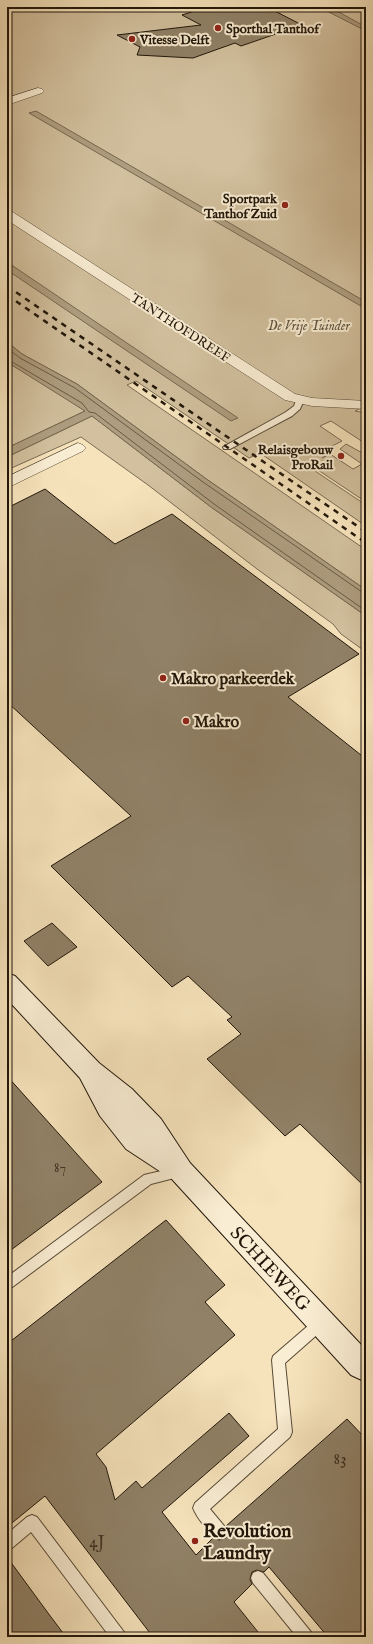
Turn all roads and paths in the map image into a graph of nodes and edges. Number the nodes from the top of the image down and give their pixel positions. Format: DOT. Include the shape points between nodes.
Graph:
graph roads {
  1 [pos="38,91"];
  2 [pos="7,102"];
  3 [pos="7,214"];
  4 [pos="300,400"];
  5 [pos="366,405"];
  6 [pos="227,447"];
  7 [pos="78,448"];
  8 [pos="7,483"];
  9 [pos="7,983"];
  10 [pos="181,1171"];
  11 [pos="7,1284"];
  12 [pos="322,1322"];
  13 [pos="364,1369"];
  14 [pos="220,1532"];
  15 [pos="7,1543"];
  16 [pos="258,1578"];
  17 [pos="118,1637"];
  18 [pos="306,1637"];
  1 -- 2 [label="street"];
  3 -- 4 [label="street, TANTHOFDREEF" via="290,397"];
  4 -- 5 [label="street, TANTHOFDREEF"];
  4 -- 6 [label="lane" via="289,414"];
  7 -- 8 [label="street"];
  9 -- 10 [label="street, SCHIEWEG" via="90,1072 109,1108 135,1141"];
  10 -- 11 [label="lane" via="148,1179"];
  10 -- 12 [label="street, SCHIEWEG"];
  12 -- 13 [label="street, SCHIEWEG"];
  12 -- 14 [label="lane" via="278,1360 285,1432 200,1508"];
  15 -- 17 [label="lane" via="32,1522"];
  16 -- 18 [label="lane"];
}
